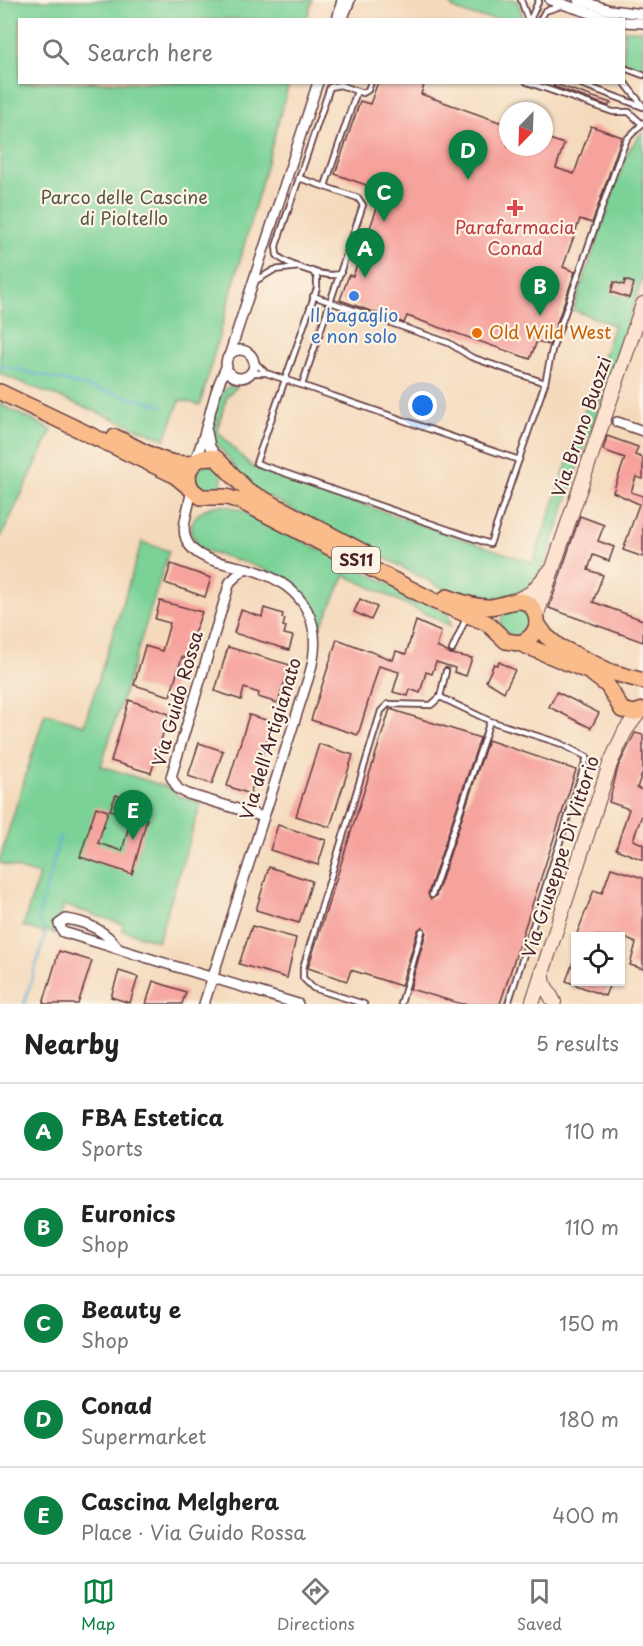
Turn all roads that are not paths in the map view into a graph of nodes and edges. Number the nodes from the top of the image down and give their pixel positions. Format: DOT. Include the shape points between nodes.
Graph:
graph roads {
  1 [pos="342,0"];
  2 [pos="351,0"];
  3 [pos="520,0"];
  4 [pos="539,0"];
  5 [pos="550,0"];
  6 [pos="578,0"];
  7 [pos="565,5"];
  8 [pos="643,14"];
  9 [pos="338,18"];
  10 [pos="343,18"];
  11 [pos="528,18"];
  12 [pos="530,18"];
  13 [pos="542,18"];
  14 [pos="606,18"];
  15 [pos="625,22"];
  16 [pos="643,23"];
  17 [pos="625,68"];
  18 [pos="643,75"];
  19 [pos="625,83"];
  20 [pos="317,84"];
  21 [pos="341,84"];
  22 [pos="370,84"];
  23 [pos="533,84"];
  24 [pos="582,84"];
  25 [pos="329,85"];
  26 [pos="357,91"];
  27 [pos="643,106"];
  28 [pos="642,124"];
  29 [pos="299,178"];
  30 [pos="325,186"];
  31 [pos="301,267"];
  32 [pos="312,271"];
  33 [pos="341,273"];
  34 [pos="250,289"];
  35 [pos="313,296"];
  36 [pos="330,302"];
  37 [pos="643,304"];
  38 [pos="240,318"];
  39 [pos="229,356"];
  40 [pos="251,357"];
  41 [pos="226,366"];
  42 [pos="250,373"];
  43 [pos="266,373"];
  44 [pos="238,378"];
  45 [pos="284,379"];
  46 [pos="545,383"];
  47 [pos="302,385"];
  48 [pos="0,390"];
  49 [pos="212,398"];
  50 [pos="618,422"];
  51 [pos="206,427"];
  52 [pos="643,430"];
  53 [pos="519,460"];
  54 [pos="194,463"];
  55 [pos="223,465"];
  56 [pos="191,489"];
  57 [pos="212,498"];
  58 [pos="188,517"];
  59 [pos="555,561"];
  60 [pos="243,570"];
  61 [pos="517,600"];
  62 [pos="501,606"];
  63 [pos="468,616"];
  64 [pos="537,620"];
  65 [pos="495,630"];
  66 [pos="519,643"];
  67 [pos="452,650"];
  68 [pos="446,671"];
  69 [pos="635,680"];
  70 [pos="440,697"];
  71 [pos="617,701"];
  72 [pos="641,711"];
  73 [pos="490,721"];
  74 [pos="614,753"];
  75 [pos="264,817"];
  76 [pos="432,895"];
  77 [pos="422,931"];
  78 [pos="118,948"];
  79 [pos="542,971"];
  80 [pos="212,976"];
  81 [pos="556,1003"];
  82 [pos="204,1004"];
  83 [pos="298,1004"];
  84 [pos="364,1004"];
  85 [pos="400,1004"];
  86 [pos="508,1004"];
  87 [pos="533,1004"];
  1 -- 9 [label="street"];
  2 -- 10 [label="street"];
  3 -- 11 [label="lane"];
  4 -- 12 [label="lane"];
  5 -- 7 [label="street"];
  6 -- 8 [label="street" via="610,10"];
  7 -- 13 [label="lane" via="550,8"];
  7 -- 14 [label="street"];
  15 -- 16 [label="street"];
  17 -- 18 [label="lane"];
  19 -- 27 [label="lane"];
  20 -- 34 [label="street"];
  21 -- 25 [label="lane"];
  21 -- 26 [label="lane"];
  22 -- 26 [label="lane" via="363,93"];
  23 -- 28 [label="lane" via="613,112 629,112"];
  24 -- 27 [label="lane"];
  25 -- 29 [label="lane"];
  26 -- 30 [label="lane"];
  28 -- 46 [label="lane" via="627,139 621,153 552,350"];
  29 -- 30 [label="lane"];
  29 -- 31 [label="lane" via="276,250 280,258"];
  30 -- 33 [label="lane" via="358,198 363,205"];
  31 -- 32 [label="lane"];
  31 -- 34 [label="lane" via="267,272"];
  32 -- 33 [label="lane" via="332,277"];
  32 -- 35 [label="lane" via="318,284"];
  33 -- 36 [label="lane"];
  34 -- 38 [label="street"];
  35 -- 36 [label="lane"];
  35 -- 45 [label="lane"];
  36 -- 46 [label="lane" via="449,343 471,357"];
  36 -- 47 [label="lane"];
  37 -- 59 [label="street, Via Bruno Buozzi"];
  38 -- 39 [label="street"];
  38 -- 40 [label="street" via="239,337"];
  39 -- 40 [label="street" via="240,351"];
  39 -- 41 [label="street"];
  40 -- 42 [label="street"];
  40 -- 43 [label="lane"];
  41 -- 44 [label="street"];
  41 -- 49 [label="street"];
  42 -- 43 [label="lane"];
  42 -- 44 [label="street"];
  43 -- 45 [label="lane"];
  44 -- 49 [label="street" via="225,381"];
  45 -- 47 [label="lane"];
  45 -- 53 [label="lane" via="256,464 490,544"];
  46 -- 53 [label="lane"];
  47 -- 53 [label="lane"];
  48 -- 54 [label="main road, SS11" via="65,413 167,461"];
  48 -- 56 [label="main road, SS11" via="174,475"];
  49 -- 51 [label="street"];
  50 -- 52 [label="street"];
  51 -- 54 [label="street"];
  51 -- 55 [label="street" via="208,444"];
  54 -- 55 [label="main road, SS11" via="205,457"];
  54 -- 56 [label="main road" via="188,475"];
  55 -- 57 [label="main road" via="227,487"];
  55 -- 62 [label="main road, SS11" via="248,491 448,597 486,607"];
  56 -- 57 [label="main road, SS11" via="201,497"];
  56 -- 58 [label="street, Via dell'Artigianato"];
  57 -- 58 [label="street"];
  57 -- 63 [label="main road, SS11" via="242,502"];
  58 -- 60 [label="street, Via dell'Artigianato" via="184,535 195,552"];
  59 -- 61 [label="street, Via Bruno Buozzi" via="539,585"];
  59 -- 64 [label="street, Via Bruno Buozzi"];
  60 -- 75 [label="street, Via dell'Artigianato" via="260,573 295,592 308,611 315,642 309,676"];
  60 -- 75 [label="street, Via Guido Rossa" via="228,587 171,777 178,789 188,794"];
  61 -- 62 [label="main road, SS11"];
  61 -- 64 [label="main road" via="529,605"];
  62 -- 65 [label="main road" via="494,620"];
  63 -- 65 [label="main road, SS11"];
  63 -- 67 [label="lane"];
  64 -- 66 [label="main road" via="530,637"];
  64 -- 69 [label="main road" via="546,636 558,646"];
  65 -- 66 [label="main road, SS11" via="504,640"];
  66 -- 71 [label="main road, SS11" via="590,672 604,681"];
  68 -- 70 [label="lane"];
  69 -- 71 [label="main road" via="620,683"];
  70 -- 73 [label="lane"];
  70 -- 84 [label="lane" via="431,705 388,704 381,711 303,968 303,978 310,986"];
  71 -- 72 [label="main road" via="629,713"];
  71 -- 74 [label="street, Via Giuseppe Di Vittorio" via="620,725"];
  72 -- 74 [label="street, Via Giuseppe Di Vittorio"];
  73 -- 76 [label="lane"];
  73 -- 86 [label="lane" via="559,743 586,757"];
  74 -- 79 [label="street, Via Giuseppe Di Vittorio"];
  75 -- 80 [label="street, Via dell'Artigianato"];
  77 -- 85 [label="lane"];
  78 -- 78 [label="street" via="96,928 66,919 59,924 61,931"];
  78 -- 80 [label="street"];
  79 -- 81 [label="street, Via Giuseppe Di Vittorio" via="544,984"];
  79 -- 87 [label="street, Via Giuseppe Di Vittorio"];
  80 -- 82 [label="street, Via dell'Artigianato"];
  80 -- 83 [label="street"];
  81 -- 87 [label="street" via="544,1000"];
}
